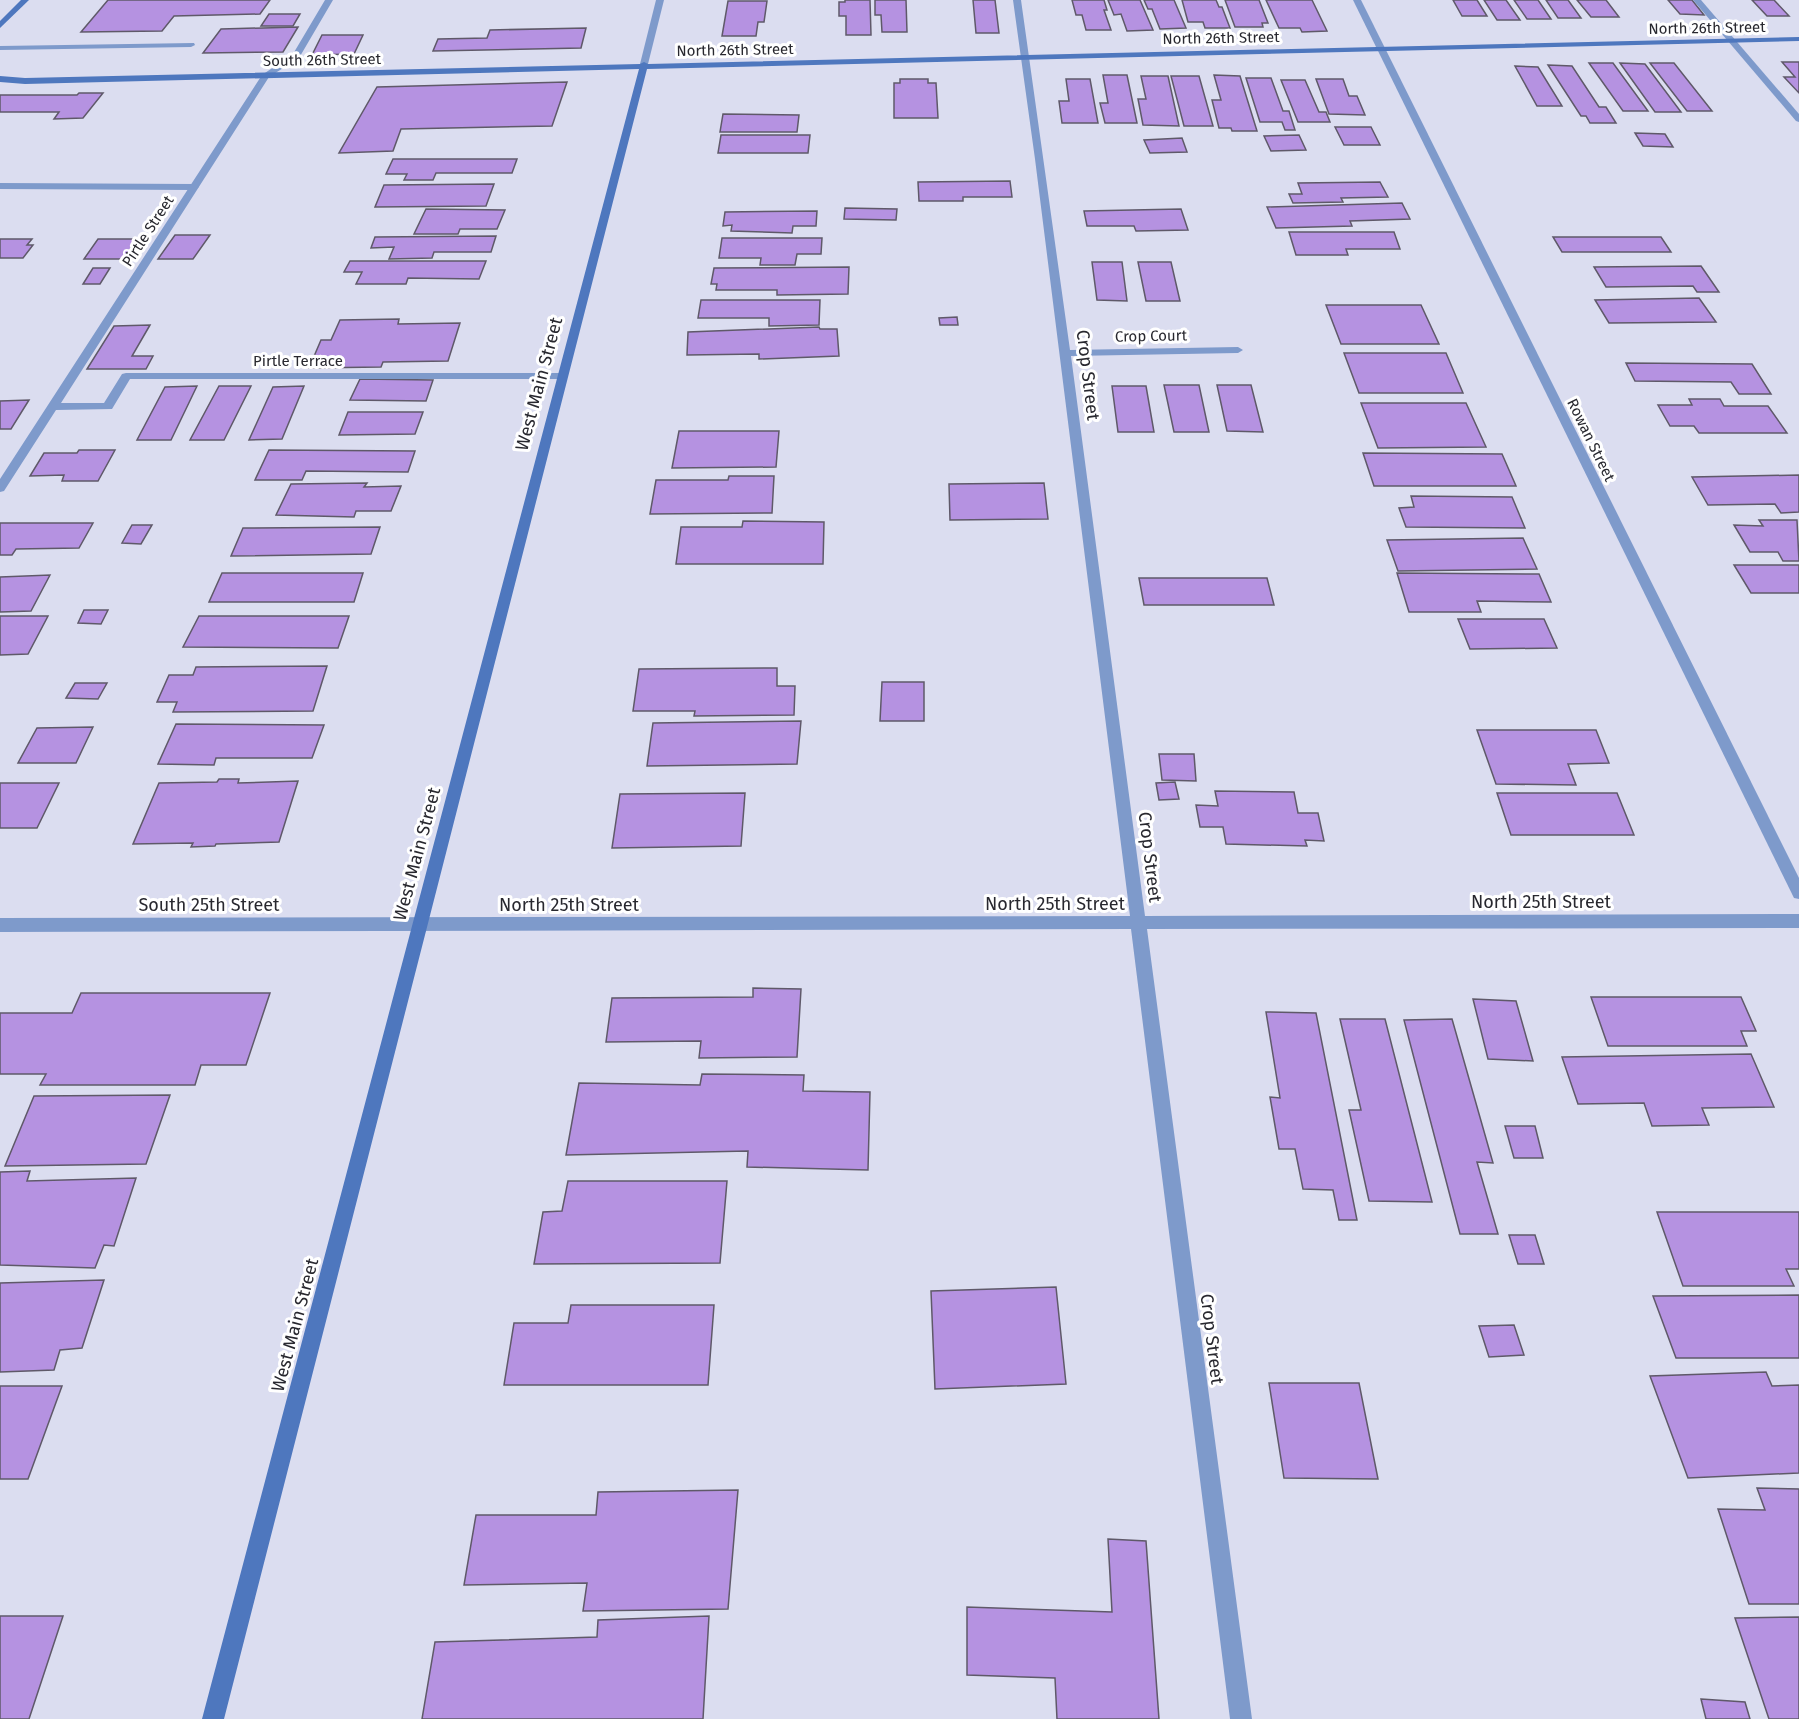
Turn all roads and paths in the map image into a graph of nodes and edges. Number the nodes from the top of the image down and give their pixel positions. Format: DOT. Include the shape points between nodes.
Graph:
graph roads {
  1 [pos="25,0"];
  2 [pos="329,0"];
  3 [pos="660,0"];
  4 [pos="1017,0"];
  5 [pos="1357,0"];
  6 [pos="1696,0"];
  7 [pos="0,26"];
  8 [pos="1799,39"];
  9 [pos="1732,41"];
  10 [pos="191,45"];
  11 [pos="0,48"];
  12 [pos="1381,48"];
  13 [pos="1026,56"];
  14 [pos="644,64"];
  15 [pos="266,75"];
  16 [pos="0,79"];
  17 [pos="1799,119"];
  18 [pos="0,186"];
  19 [pos="194,187"];
  20 [pos="1238,350"];
  21 [pos="1065,353"];
  22 [pos="561,376"];
  23 [pos="53,406"];
  24 [pos="0,488"];
  25 [pos="1799,893"];
  26 [pos="1799,921"];
  27 [pos="1138,924"];
  28 [pos="0,925"];
  29 [pos="418,925"];
  30 [pos="213,1719"];
  31 [pos="1241,1719"];
  1 -- 7 [label="street"];
  2 -- 15 [label="street, Pirtle Street" via="296,56"];
  3 -- 14 [label="street, West Main Street"];
  4 -- 13 [label="street, Crop Street"];
  5 -- 12 [label="street, Rowan Street"];
  6 -- 9 [label="street"];
  8 -- 9 [label="street, North 26th Street"];
  9 -- 12 [label="street, North 26th Street"];
  9 -- 17 [label="street"];
  10 -- 11 [label="street"];
  12 -- 13 [label="street, North 26th Street"];
  12 -- 25 [label="street, Rowan Street"];
  13 -- 14 [label="street, North 26th Street"];
  13 -- 21 [label="street, Crop Street"];
  14 -- 15 [label="street, South 26th Street"];
  14 -- 22 [label="street, West Main Street"];
  15 -- 16 [label="street, South 26th Street"];
  15 -- 19 [label="street, Pirtle Street"];
  18 -- 19 [label="street"];
  19 -- 23 [label="street, Pirtle Street"];
  20 -- 21 [label="street, Crop Court"];
  21 -- 27 [label="street, Crop Street"];
  22 -- 23 [label="street, Pirtle Terrace" via="126,376 108,407"];
  22 -- 29 [label="street, West Main Street"];
  23 -- 24 [label="street, Pirtle Street"];
  26 -- 27 [label="street, North 25th Street"];
  27 -- 29 [label="street, North 25th Street"];
  27 -- 31 [label="street, Crop Street"];
  28 -- 29 [label="street, South 25th Street"];
  29 -- 30 [label="street, West Main Street"];
}
